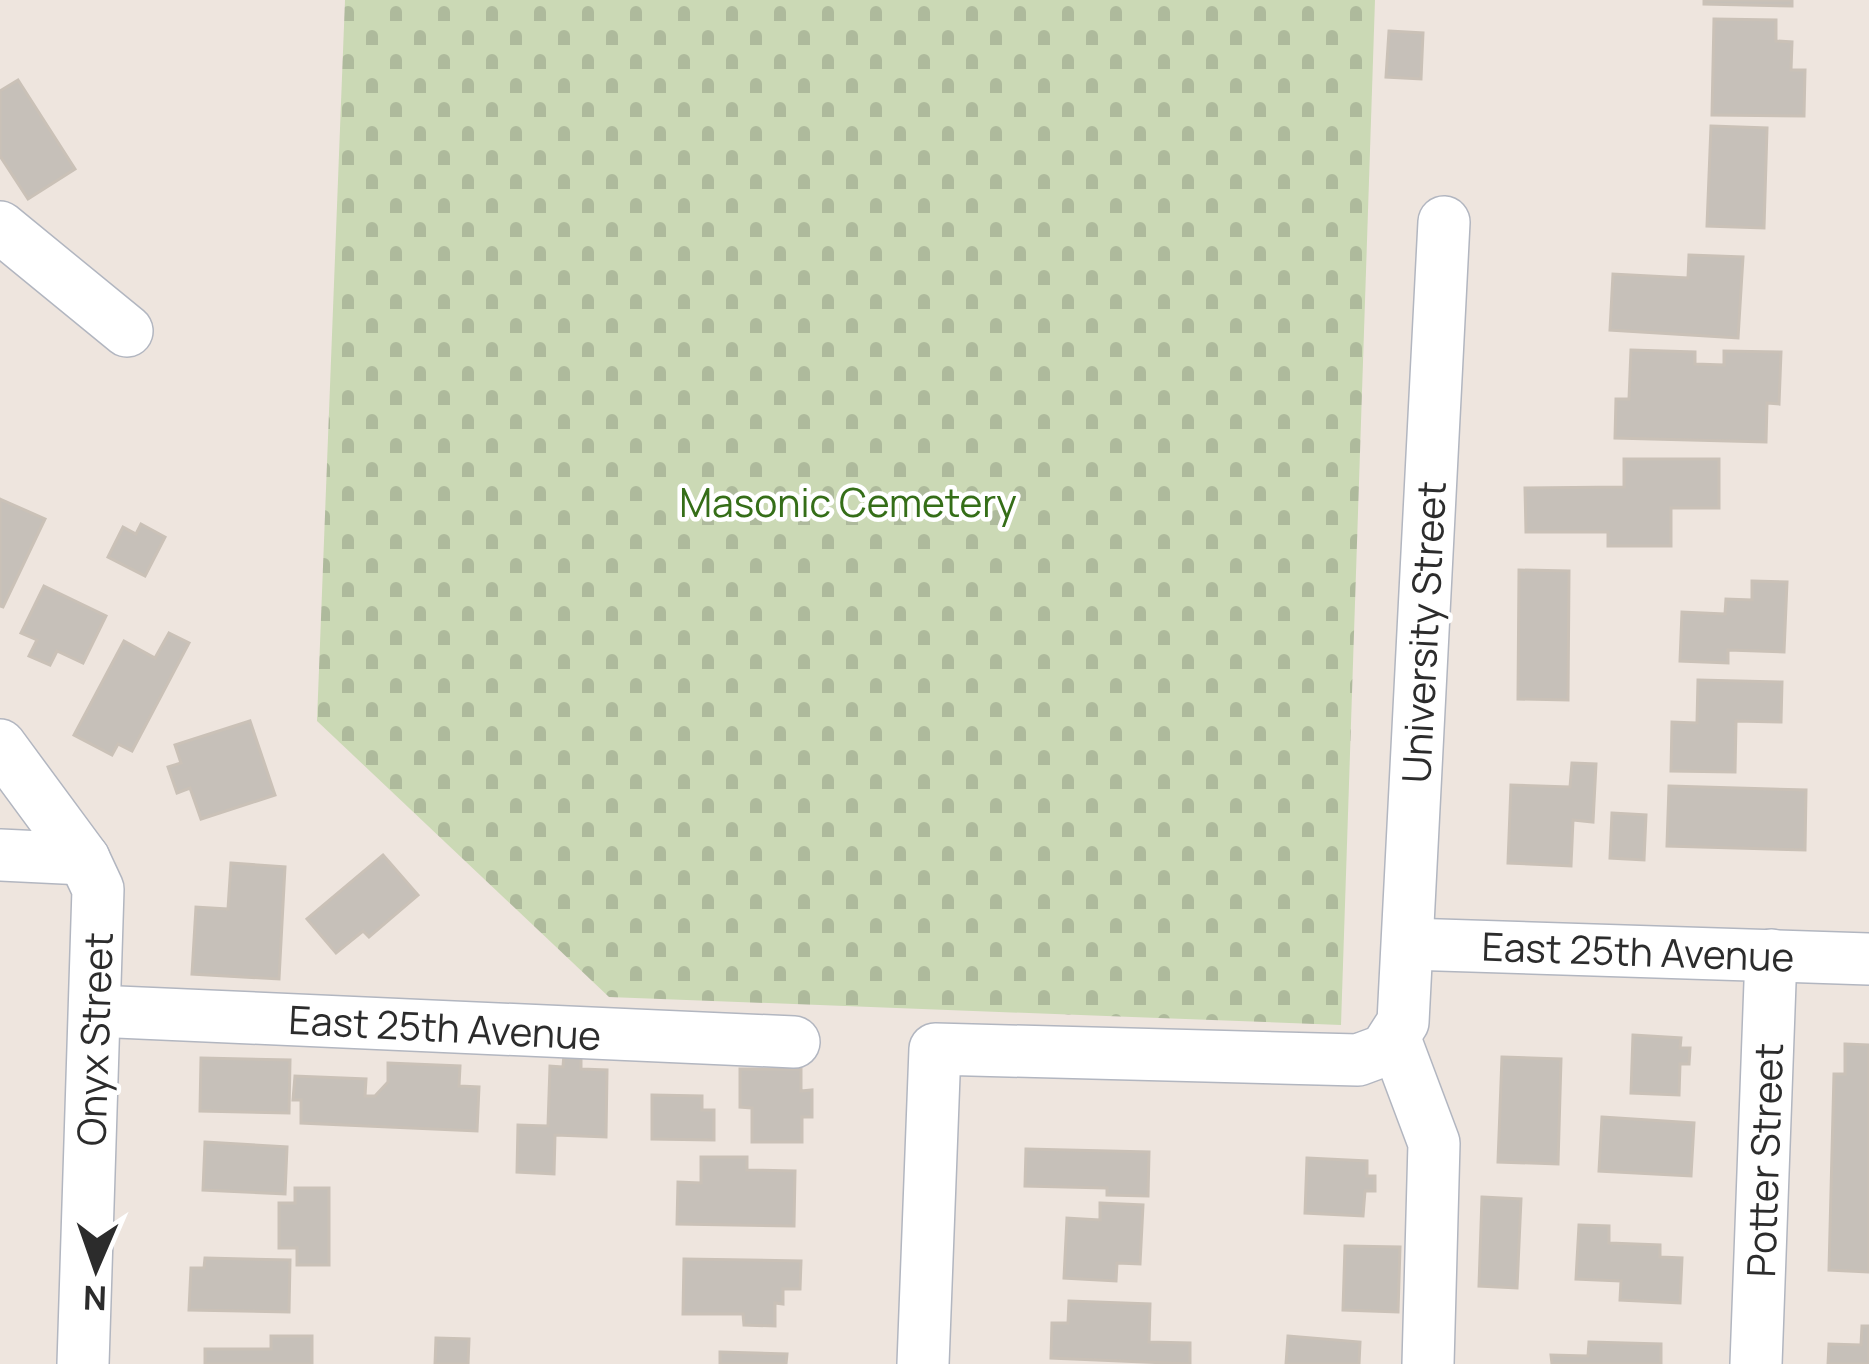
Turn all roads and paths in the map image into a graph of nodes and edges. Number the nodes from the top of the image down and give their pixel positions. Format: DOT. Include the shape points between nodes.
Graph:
graph roads {
  1 [pos="1444,222"];
  2 [pos="0,227"];
  3 [pos="127,331"];
  4 [pos="0,745"];
  5 [pos="0,855"];
  6 [pos="84,859"];
  7 [pos="1408,944"];
  8 [pos="1772,955"];
  9 [pos="1869,958"];
  10 [pos="95,1011"];
  11 [pos="1395,1040"];
  12 [pos="794,1042"];
  13 [pos="82,1364"];
  14 [pos="923,1364"];
  15 [pos="1428,1364"];
  16 [pos="1756,1364"];
  1 -- 7 [label="street, University Street"];
  2 -- 3 [label="street"];
  4 -- 6 [label="street, Onyx Street"];
  5 -- 6 [label="street"];
  6 -- 10 [label="street, Onyx Street" via="98,889"];
  7 -- 8 [label="street, East 25th Avenue"];
  7 -- 11 [label="street, University Street" via="1407,1001"];
  8 -- 9 [label="street, East 25th Avenue"];
  8 -- 16 [label="street, Potter Street"];
  10 -- 12 [label="street, East 25th Avenue"];
  10 -- 13 [label="street, Onyx Street"];
  11 -- 14 [label="street" via="1358,1060 935,1049"];
  11 -- 15 [label="street" via="1434,1143"];
}
